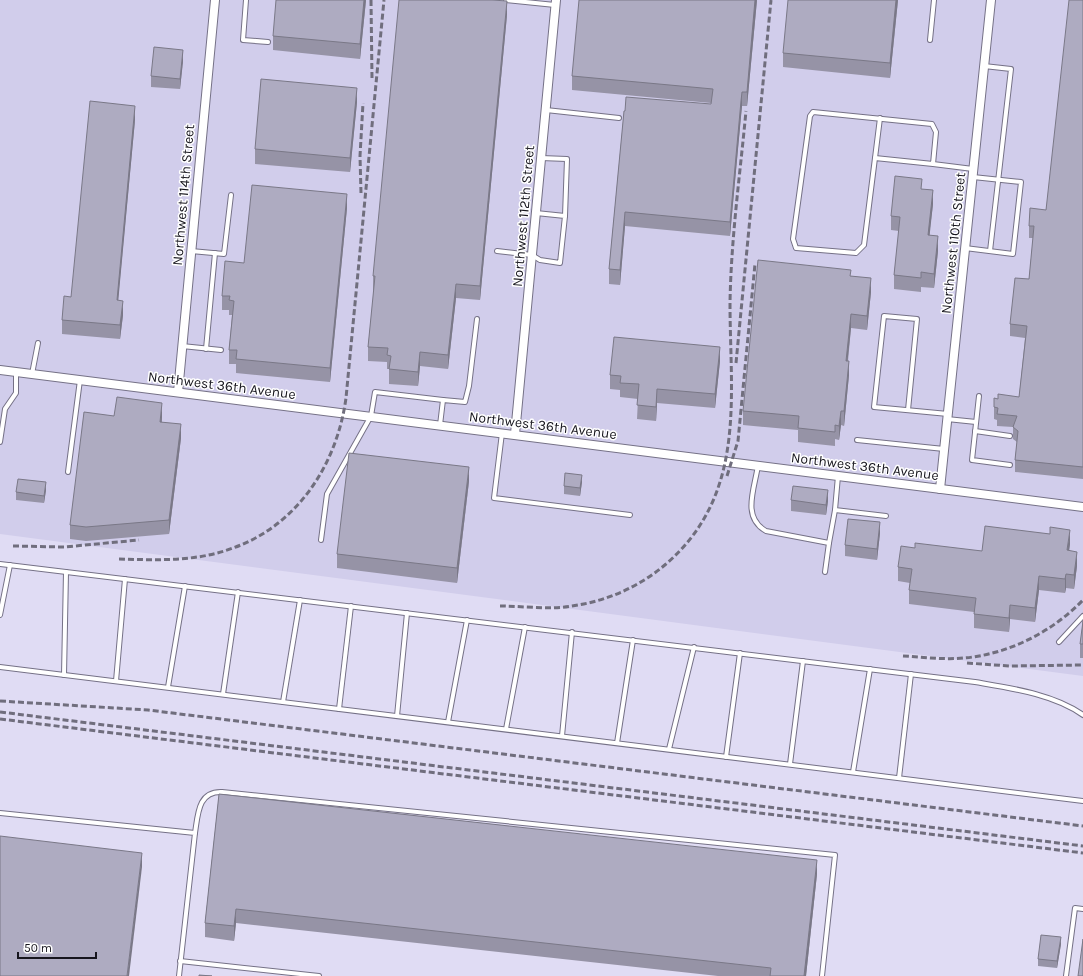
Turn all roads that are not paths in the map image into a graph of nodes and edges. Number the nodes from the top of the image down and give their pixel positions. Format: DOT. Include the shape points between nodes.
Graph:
graph roads {
  1 [pos="215,0"];
  2 [pos="246,0"];
  3 [pos="506,0"];
  4 [pos="934,0"];
  5 [pos="991,0"];
  6 [pos="556,2"];
  7 [pos="930,40"];
  8 [pos="268,42"];
  9 [pos="984,66"];
  10 [pos="546,110"];
  11 [pos="619,118"];
  12 [pos="880,118"];
  13 [pos="541,158"];
  14 [pos="875,158"];
  15 [pos="933,164"];
  16 [pos="974,169"];
  17 [pos="973,177"];
  18 [pos="998,180"];
  19 [pos="230,195"];
  20 [pos="536,212"];
  21 [pos="565,216"];
  22 [pos="965,248"];
  23 [pos="191,251"];
  24 [pos="497,251"];
  25 [pos="990,251"];
  26 [pos="215,253"];
  27 [pos="532,255"];
  28 [pos="477,319"];
  29 [pos="38,342"];
  30 [pos="182,346"];
  31 [pos="206,348"];
  32 [pos="220,350"];
  33 [pos="0,370"];
  34 [pos="16,372"];
  35 [pos="32,374"];
  36 [pos="80,380"];
  37 [pos="178,392"];
  38 [pos="979,396"];
  39 [pos="443,400"];
  40 [pos="908,410"];
  41 [pos="371,416"];
  42 [pos="948,417"];
  43 [pos="976,422"];
  44 [pos="440,425"];
  45 [pos="975,431"];
  46 [pos="502,432"];
  47 [pos="515,434"];
  48 [pos="1010,436"];
  49 [pos="857,440"];
  50 [pos="0,442"];
  51 [pos="944,450"];
  52 [pos="758,465"];
  53 [pos="1010,465"];
  54 [pos="68,472"];
  55 [pos="838,475"];
  56 [pos="940,489"];
  57 [pos="1083,506"];
  58 [pos="835,510"];
  59 [pos="630,515"];
  60 [pos="886,516"];
  61 [pos="321,540"];
  62 [pos="829,543"];
  63 [pos="0,564"];
  64 [pos="10,565"];
  65 [pos="66,572"];
  66 [pos="824,572"];
  67 [pos="126,579"];
  68 [pos="185,586"];
  69 [pos="238,592"];
  70 [pos="300,600"];
  71 [pos="351,606"];
  72 [pos="407,613"];
  73 [pos="0,615"];
  74 [pos="1083,616"];
  75 [pos="467,620"];
  76 [pos="525,627"];
  77 [pos="572,632"];
  78 [pos="633,640"];
  79 [pos="1059,642"];
  80 [pos="694,647"];
  81 [pos="740,653"];
  82 [pos="803,660"];
  83 [pos="0,667"];
  84 [pos="870,669"];
  85 [pos="911,674"];
  86 [pos="64,675"];
  87 [pos="116,681"];
  88 [pos="168,687"];
  89 [pos="223,694"];
  90 [pos="282,702"];
  91 [pos="339,709"];
  92 [pos="1083,715"];
  93 [pos="397,716"];
  94 [pos="448,722"];
  95 [pos="506,729"];
  96 [pos="562,736"];
  97 [pos="617,743"];
  98 [pos="669,750"];
  99 [pos="726,756"];
  100 [pos="790,764"];
  101 [pos="853,772"];
  102 [pos="899,778"];
  103 [pos="1083,801"];
  104 [pos="0,813"];
  105 [pos="195,833"];
  106 [pos="1083,909"];
  107 [pos="180,961"];
  108 [pos="179,976"];
  109 [pos="319,976"];
  110 [pos="822,976"];
  111 [pos="1066,976"];
  1 -- 23 [label="street, Northwest 114th Street"];
  2 -- 8 [label="lane" via="243,40"];
  3 -- 6 [label="lane"];
  4 -- 7 [label="lane"];
  5 -- 9 [label="street, Northwest 110th Street"];
  6 -- 10 [label="street, Northwest 112th Street"];
  9 -- 16 [label="street, Northwest 110th Street"];
  9 -- 18 [label="lane" via="1011,69"];
  10 -- 11 [label="lane"];
  10 -- 13 [label="street, Northwest 112th Street"];
  12 -- 14 [label="lane"];
  12 -- 14 [label="lane" via="817,111 810,116 793,239 796,248 856,253 862,250"];
  12 -- 15 [label="lane" via="932,124 936,132"];
  13 -- 20 [label="street, Northwest 112th Street"];
  13 -- 21 [label="lane" via="567,159"];
  14 -- 15 [label="lane"];
  15 -- 16 [label="lane"];
  16 -- 17 [label="street, Northwest 110th Street"];
  17 -- 18 [label="lane"];
  17 -- 22 [label="street, Northwest 110th Street"];
  18 -- 25 [label="lane"];
  18 -- 25 [label="lane" via="1021,182 1013,254"];
  19 -- 26 [label="lane" via="224,254"];
  20 -- 21 [label="lane"];
  20 -- 27 [label="street, Northwest 112th Street"];
  21 -- 27 [label="lane" via="560,263 540,260"];
  22 -- 25 [label="lane"];
  22 -- 42 [label="street, Northwest 110th Street"];
  23 -- 26 [label="lane"];
  23 -- 30 [label="street, Northwest 114th Street"];
  24 -- 27 [label="lane"];
  26 -- 31 [label="lane"];
  27 -- 47 [label="street, Northwest 112th Street"];
  28 -- 39 [label="lane" via="465,402"];
  29 -- 35 [label="lane"];
  30 -- 31 [label="lane"];
  30 -- 37 [label="street, Northwest 114th Street"];
  31 -- 32 [label="lane"];
  33 -- 34 [label="street, Northwest 36th Avenue"];
  34 -- 35 [label="street, Northwest 36th Avenue"];
  34 -- 50 [label="lane" via="16,393 5,409"];
  35 -- 36 [label="street, Northwest 36th Avenue"];
  36 -- 37 [label="street, Northwest 36th Avenue"];
  36 -- 54 [label="lane"];
  37 -- 41 [label="street, Northwest 36th Avenue"];
  38 -- 43 [label="lane"];
  39 -- 41 [label="lane" via="375,392"];
  39 -- 44 [label="lane"];
  40 -- 40 [label="lane" via="874,407 884,316 917,319"];
  40 -- 42 [label="lane"];
  41 -- 44 [label="street, Northwest 36th Avenue"];
  41 -- 61 [label="lane" via="327,494"];
  42 -- 43 [label="lane"];
  42 -- 51 [label="street, Northwest 110th Street"];
  43 -- 45 [label="lane"];
  44 -- 46 [label="street, Northwest 36th Avenue"];
  45 -- 48 [label="lane"];
  45 -- 53 [label="lane" via="972,460"];
  46 -- 47 [label="street, Northwest 36th Avenue"];
  46 -- 59 [label="lane" via="494,498"];
  47 -- 52 [label="street, Northwest 36th Avenue"];
  49 -- 51 [label="lane"];
  51 -- 56 [label="street, Northwest 110th Street"];
  52 -- 55 [label="street, Northwest 36th Avenue"];
  52 -- 62 [label="lane" via="750,512 760,527 766,531"];
  55 -- 56 [label="street, Northwest 36th Avenue"];
  55 -- 58 [label="lane"];
  56 -- 57 [label="street, Northwest 36th Avenue"];
  58 -- 60 [label="lane"];
  58 -- 62 [label="lane"];
  62 -- 66 [label="lane"];
  63 -- 64 [label="lane"];
  64 -- 65 [label="lane"];
  64 -- 73 [label="lane"];
  65 -- 67 [label="lane"];
  65 -- 86 [label="lane"];
  67 -- 68 [label="lane"];
  67 -- 87 [label="lane"];
  68 -- 69 [label="lane"];
  68 -- 88 [label="lane"];
  69 -- 70 [label="lane"];
  69 -- 89 [label="lane"];
  70 -- 71 [label="lane"];
  70 -- 90 [label="lane"];
  71 -- 72 [label="lane"];
  71 -- 91 [label="lane"];
  72 -- 75 [label="lane"];
  72 -- 93 [label="lane"];
  74 -- 79 [label="lane"];
  75 -- 76 [label="lane"];
  75 -- 94 [label="lane"];
  76 -- 77 [label="lane"];
  76 -- 95 [label="lane"];
  77 -- 78 [label="lane"];
  77 -- 96 [label="lane"];
  78 -- 80 [label="lane"];
  78 -- 97 [label="lane"];
  80 -- 81 [label="lane"];
  80 -- 98 [label="lane"];
  81 -- 82 [label="lane"];
  81 -- 99 [label="lane"];
  82 -- 84 [label="lane"];
  82 -- 100 [label="lane"];
  83 -- 86 [label="lane"];
  84 -- 85 [label="lane"];
  84 -- 101 [label="lane"];
  85 -- 92 [label="lane" via="1016,689 1072,708"];
  85 -- 102 [label="lane"];
  86 -- 87 [label="lane"];
  87 -- 88 [label="lane"];
  88 -- 89 [label="lane"];
  89 -- 90 [label="lane"];
  90 -- 91 [label="lane"];
  91 -- 93 [label="lane"];
  93 -- 94 [label="lane"];
  94 -- 95 [label="lane"];
  95 -- 96 [label="lane"];
  96 -- 97 [label="lane"];
  97 -- 98 [label="lane"];
  98 -- 99 [label="lane"];
  99 -- 100 [label="lane"];
  100 -- 101 [label="lane"];
  101 -- 102 [label="lane"];
  102 -- 103 [label="lane"];
  104 -- 105 [label="lane"];
  105 -- 107 [label="lane"];
  105 -- 110 [label="lane" via="201,802 210,793 222,792 835,855"];
  106 -- 111 [label="lane" via="1075,908"];
  107 -- 108 [label="lane"];
  107 -- 109 [label="lane"];
}
